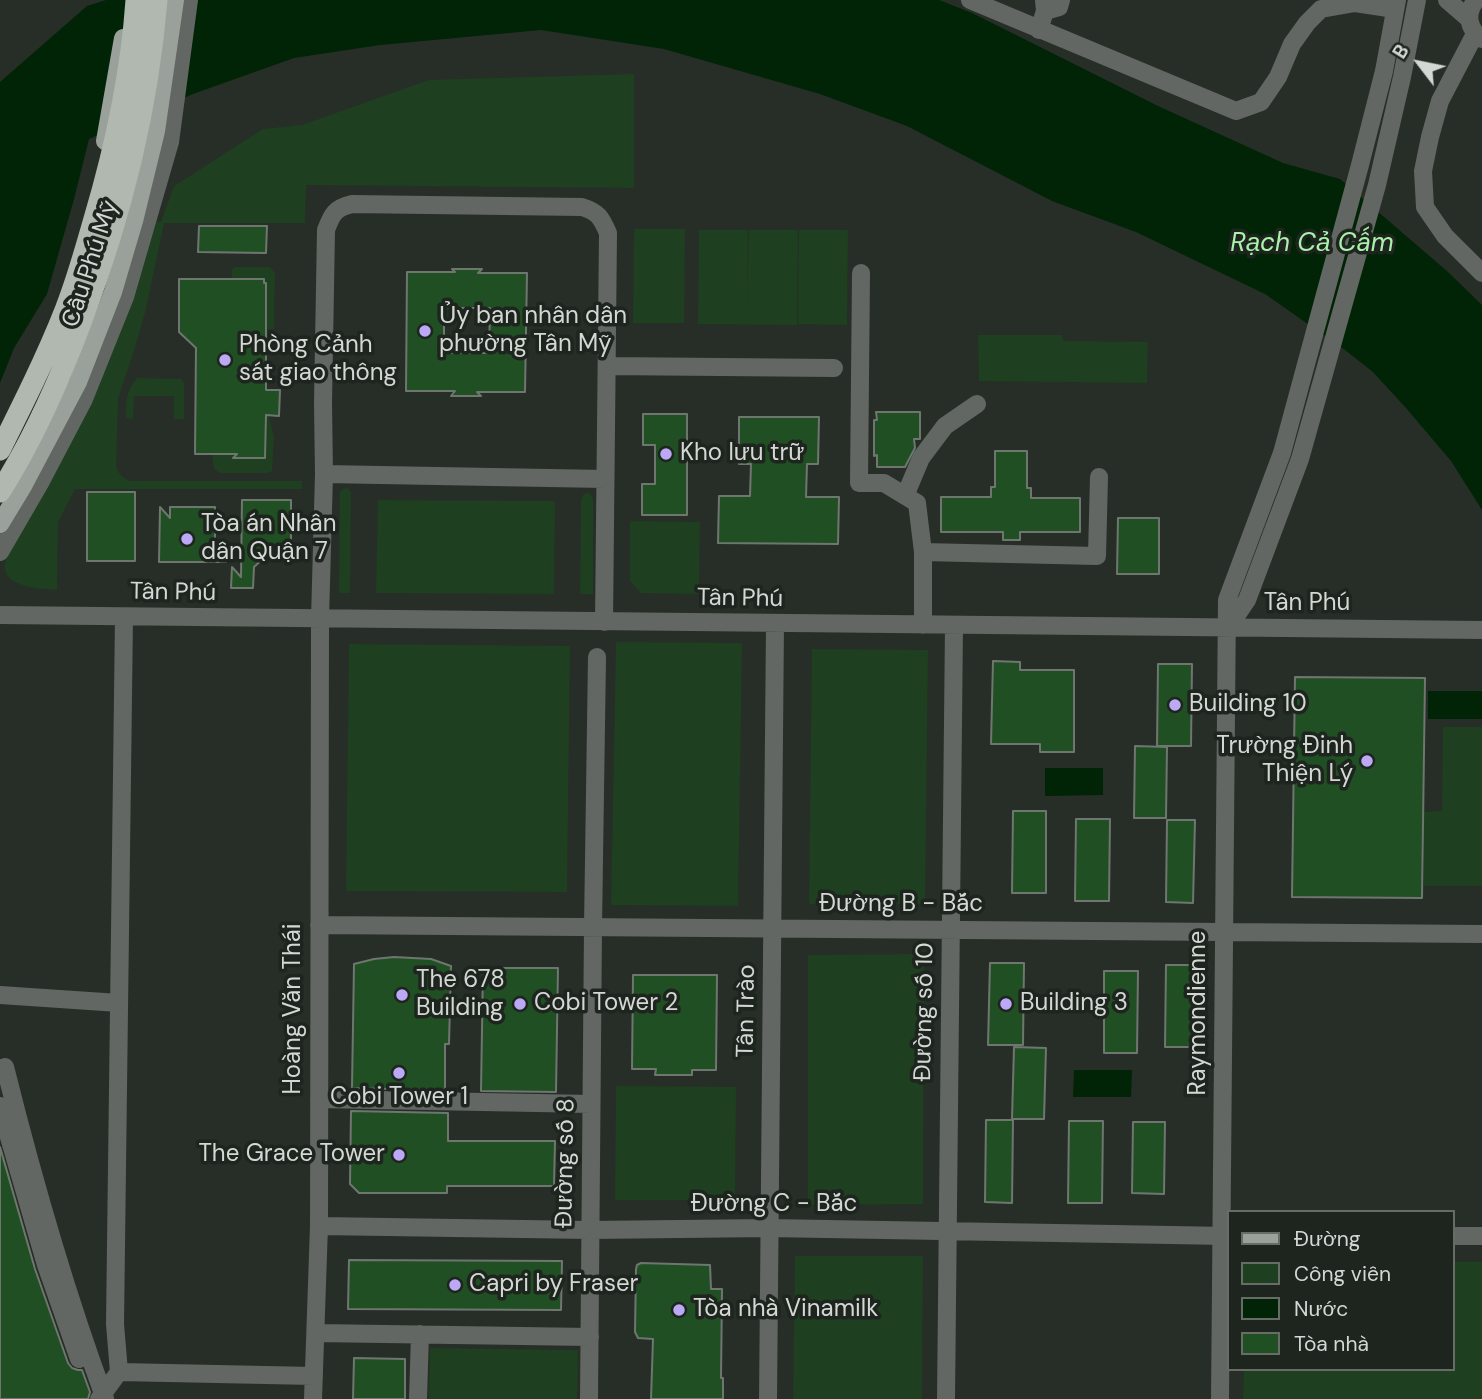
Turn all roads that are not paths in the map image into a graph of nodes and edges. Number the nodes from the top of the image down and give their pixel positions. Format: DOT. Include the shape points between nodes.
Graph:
graph roads {
  1 [pos="130,0"];
  2 [pos="136,0"];
  3 [pos="157,0"];
  4 [pos="175,0"];
  5 [pos="189,0"];
  6 [pos="970,0"];
  7 [pos="1061,0"];
  8 [pos="1417,0"];
  9 [pos="1447,0"];
  10 [pos="1476,0"];
  11 [pos="1396,4"];
  12 [pos="1045,6"];
  13 [pos="1039,30"];
  14 [pos="1475,31"];
  15 [pos="861,273"];
  16 [pos="1482,273"];
  17 [pos="607,366"];
  18 [pos="834,368"];
  19 [pos="977,404"];
  20 [pos="0,430"];
  21 [pos="0,450"];
  22 [pos="324,474"];
  23 [pos="1099,477"];
  24 [pos="605,479"];
  25 [pos="0,492"];
  26 [pos="905,496"];
  27 [pos="0,524"];
  28 [pos="0,552"];
  29 [pos="923,552"];
  30 [pos="0,615"];
  31 [pos="124,617"];
  32 [pos="320,619"];
  33 [pos="604,622"];
  34 [pos="775,624"];
  35 [pos="923,625"];
  36 [pos="954,625"];
  37 [pos="1228,628"];
  38 [pos="1481,630"];
  39 [pos="597,657"];
  40 [pos="319,925"];
  41 [pos="593,927"];
  42 [pos="772,928"];
  43 [pos="951,929"];
  44 [pos="1224,933"];
  45 [pos="1482,934"];
  46 [pos="0,995"];
  47 [pos="119,1003"];
  48 [pos="0,1069"];
  49 [pos="319,1099"];
  50 [pos="591,1104"];
  51 [pos="0,1106"];
  52 [pos="318,1226"];
  53 [pos="769,1228"];
  54 [pos="590,1230"];
  55 [pos="948,1232"];
  56 [pos="1225,1236"];
  57 [pos="1454,1236"];
  58 [pos="1482,1236"];
  59 [pos="316,1333"];
  60 [pos="420,1334"];
  61 [pos="590,1337"];
  62 [pos="119,1372"];
  63 [pos="314,1376"];
  64 [pos="100,1398"];
  65 [pos="313,1399"];
  66 [pos="418,1399"];
  67 [pos="589,1399"];
  68 [pos="768,1399"];
  69 [pos="946,1399"];
  70 [pos="1220,1399"];
  1 -- 20 [label="main road, Cầu Phú Mỹ" via="88,216 40,349"];
  2 -- 21 [label="highway, Cầu Phú Mỹ" via="119,120 83,259 66,309"];
  3 -- 25 [label="highway, Cầu Phú Mỹ" via="138,128 94,289 61,373"];
  4 -- 27 [label="main road, Cầu Phú Mỹ" via="156,131 113,292 78,382"];
  5 -- 28 [label="street" via="170,142 125,297 84,399"];
  6 -- 13 [label="street"];
  7 -- 12 [label="street" via="1059,6"];
  8 -- 37 [label="street" via="1377,185 1300,459 1247,600"];
  9 -- 14 [label="street"];
  10 -- 14 [label="street" via="1471,6"];
  11 -- 13 [label="street" via="1355,3 1321,9 1292,44 1261,102 1236,111"];
  11 -- 37 [label="street, Raymondienne" via="1384,71 1282,453 1227,600"];
  12 -- 13 [label="street"];
  14 -- 16 [label="street" via="1440,100 1423,172 1425,207 1444,236"];
  15 -- 26 [label="street" via="859,483 884,483"];
  17 -- 18 [label="street"];
  17 -- 22 [label="street, Hoàng Văn Thái" via="608,233 594,211 582,207 341,207 326,230"];
  17 -- 24 [label="street"];
  19 -- 26 [label="street" via="945,426 921,458"];
  22 -- 24 [label="street"];
  22 -- 32 [label="street, Hoàng Văn Thái"];
  23 -- 29 [label="street" via="1097,556"];
  24 -- 33 [label="street"];
  26 -- 29 [label="street" via="917,503"];
  29 -- 35 [label="street"];
  30 -- 31 [label="street, Tân Phú"];
  31 -- 32 [label="street, Tân Phú"];
  31 -- 47 [label="street"];
  32 -- 33 [label="street, Tân Phú"];
  32 -- 40 [label="street, Hoàng Văn Thái"];
  33 -- 34 [label="street, Tân Phú"];
  34 -- 35 [label="street, Tân Phú"];
  34 -- 42 [label="street, Tân Trào"];
  35 -- 36 [label="street, Tân Phú"];
  36 -- 37 [label="street, Tân Phú"];
  36 -- 43 [label="street, Đường số 10"];
  37 -- 38 [label="street, Tân Phú"];
  37 -- 44 [label="street, Raymondienne"];
  39 -- 41 [label="street, Đường số 8"];
  40 -- 41 [label="street, Đường B - Bắc"];
  40 -- 49 [label="street, Hoàng Văn Thái"];
  41 -- 42 [label="street, Đường B - Bắc"];
  41 -- 50 [label="street, Đường số 8"];
  42 -- 43 [label="street, Đường B - Bắc"];
  42 -- 53 [label="street, Tân Trào"];
  43 -- 44 [label="street, Đường B - Bắc"];
  43 -- 55 [label="street, Đường số 10"];
  44 -- 45 [label="street, Đường B - Bắc"];
  44 -- 56 [label="street, Raymondienne"];
  46 -- 47 [label="street"];
  47 -- 62 [label="street" via="115,1324"];
  48 -- 64 [label="street" via="5,1067"];
  49 -- 50 [label="street"];
  49 -- 52 [label="street, Hoàng Văn Thái"];
  50 -- 54 [label="street, Đường số 8"];
  51 -- 64 [label="street" via="46,1265"];
  52 -- 54 [label="street, Đường C - Bắc"];
  52 -- 59 [label="street, Hoàng Văn Thái"];
  53 -- 54 [label="street, Đường C - Bắc"];
  53 -- 55 [label="street, Đường C - Bắc"];
  53 -- 68 [label="street, Tân Trào"];
  54 -- 61 [label="street, Đường số 8"];
  55 -- 56 [label="street, Đường C - Bắc"];
  55 -- 69 [label="street, Đường số 10"];
  56 -- 70 [label="street, Raymondienne"];
  57 -- 58 [label="street"];
  59 -- 60 [label="street"];
  59 -- 63 [label="street, Hoàng Văn Thái"];
  60 -- 61 [label="street"];
  60 -- 66 [label="street"];
  61 -- 67 [label="street, Đường số 8"];
  62 -- 63 [label="street"];
  62 -- 64 [label="street"];
  63 -- 65 [label="street, Hoàng Văn Thái"];
}
